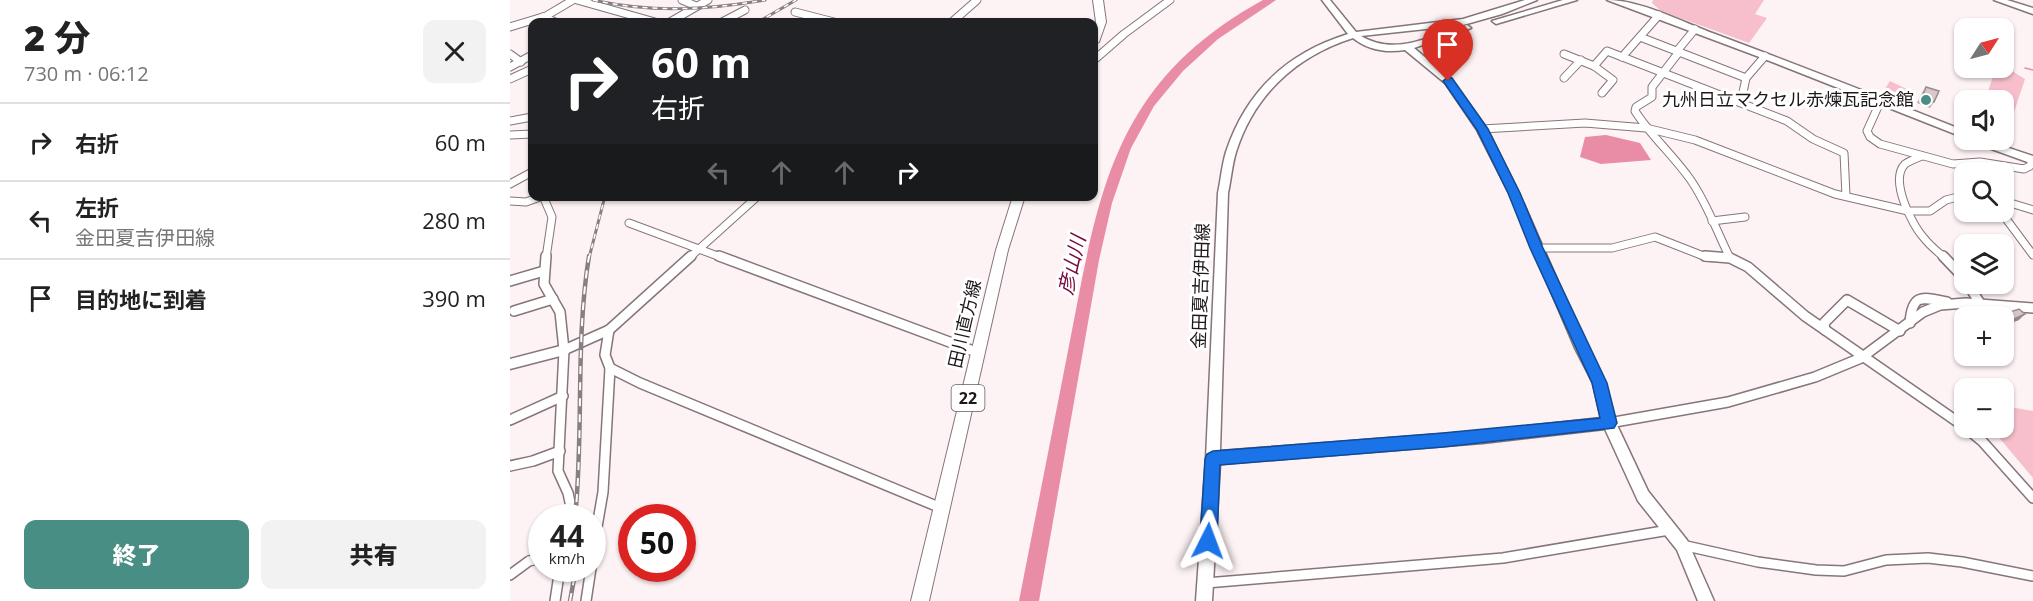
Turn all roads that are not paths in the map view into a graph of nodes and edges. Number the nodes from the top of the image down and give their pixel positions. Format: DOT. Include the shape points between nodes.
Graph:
graph roads {
  1 [pos="575,0"];
  2 [pos="682,0"];
  3 [pos="708,0"];
  4 [pos="977,0"];
  5 [pos="1098,0"];
  6 [pos="1170,0"];
  7 [pos="1326,0"];
  8 [pos="1533,0"];
  9 [pos="1573,0"];
  10 [pos="1611,0"];
  11 [pos="1998,0"];
  12 [pos="1643,4"];
  13 [pos="696,6"];
  14 [pos="745,10"];
  15 [pos="2033,11"];
  16 [pos="795,12"];
  17 [pos="1659,15"];
  18 [pos="543,17"];
  19 [pos="540,18"];
  20 [pos="640,18"];
  21 [pos="676,18"];
  22 [pos="730,18"];
  23 [pos="818,18"];
  24 [pos="957,18"];
  25 [pos="528,22"];
  26 [pos="510,27"];
  27 [pos="1695,29"];
  28 [pos="1098,31"];
  29 [pos="1352,33"];
  30 [pos="1640,37"];
  31 [pos="1407,47"];
  32 [pos="1678,52"];
  33 [pos="510,54"];
  34 [pos="1564,54"];
  35 [pos="1765,56"];
  36 [pos="1098,57"];
  37 [pos="1622,57"];
  38 [pos="528,58"];
  39 [pos="1581,60"];
  40 [pos="521,62"];
  41 [pos="1594,66"];
  42 [pos="510,67"];
  43 [pos="528,73"];
  44 [pos="1663,73"];
  45 [pos="1564,78"];
  46 [pos="1746,78"];
  47 [pos="510,81"];
  48 [pos="1602,93"];
  49 [pos="1881,100"];
  50 [pos="1741,102"];
  51 [pos="528,118"];
  52 [pos="510,121"];
  53 [pos="1646,128"];
  54 [pos="1482,129"];
  55 [pos="1954,130"];
  56 [pos="528,134"];
  57 [pos="510,135"];
  58 [pos="2004,150"];
  59 [pos="1923,156"];
  60 [pos="2032,160"];
  61 [pos="528,174"];
  62 [pos="510,184"];
  63 [pos="1846,196"];
  64 [pos="1954,198"];
  65 [pos="510,201"];
  66 [pos="529,201"];
  67 [pos="545,201"];
  68 [pos="753,201"];
  69 [pos="1017,201"];
  70 [pos="2014,204"];
  71 [pos="2033,210"];
  72 [pos="1908,211"];
  73 [pos="1745,217"];
  74 [pos="1712,221"];
  75 [pos="2008,222"];
  76 [pos="629,223"];
  77 [pos="1537,248"];
  78 [pos="700,249"];
  79 [pos="2033,255"];
  80 [pos="1730,258"];
  81 [pos="1954,265"];
  82 [pos="544,271"];
  83 [pos="510,281"];
  84 [pos="1975,294"];
  85 [pos="553,300"];
  86 [pos="1959,304"];
  87 [pos="1982,305"];
  88 [pos="2033,308"];
  89 [pos="514,311"];
  90 [pos="1910,323"];
  91 [pos="609,330"];
  92 [pos="1825,330"];
  93 [pos="1900,331"];
  94 [pos="564,350"];
  95 [pos="979,353"];
  96 [pos="1864,358"];
  97 [pos="510,364"];
  98 [pos="610,368"];
  99 [pos="563,396"];
  100 [pos="1954,419"];
  101 [pos="510,420"];
  102 [pos="1609,423"];
  103 [pos="1978,438"];
  104 [pos="560,451"];
  105 [pos="1213,459"];
  106 [pos="510,466"];
  107 [pos="2033,498"];
  108 [pos="570,504"];
  109 [pos="601,504"];
  110 [pos="941,508"];
  111 [pos="1669,530"];
  112 [pos="1682,545"];
  113 [pos="528,562"];
  114 [pos="510,575"];
  115 [pos="2033,576"];
  116 [pos="558,582"];
  117 [pos="589,582"];
  118 [pos="1206,583"];
  119 [pos="555,601"];
  120 [pos="586,601"];
  121 [pos="920,601"];
  122 [pos="1204,601"];
  123 [pos="1706,601"];
  1 -- 18 [label="street"];
  1 -- 20 [label="street"];
  2 -- 13 [label="street"];
  3 -- 13 [label="street"];
  4 -- 24 [label="street"];
  5 -- 28 [label="main road"];
  6 -- 36 [label="street"];
  7 -- 29 [label="main road"];
  8 -- 29 [label="main road, 金田夏吉伊田線" via="1461,22"];
  9 -- 31 [label="main road"];
  10 -- 12 [label="main road"];
  11 -- 15 [label="main road"];
  12 -- 17 [label="main road"];
  13 -- 21 [label="street"];
  14 -- 22 [label="street"];
  16 -- 23 [label="street"];
  17 -- 27 [label="main road"];
  17 -- 30 [label="street"];
  18 -- 19 [label="street"];
  25 -- 26 [label="street"];
  27 -- 32 [label="street"];
  27 -- 35 [label="main road"];
  29 -- 31 [label="main road" via="1361,41 1382,48"];
  29 -- 105 [label="main road, 金田夏吉伊田線" via="1282,70 1260,92 1230,153 1223,193"];
  30 -- 32 [label="street"];
  30 -- 37 [label="street"];
  31 -- 54 [label="main road" via="1448,81"];
  32 -- 44 [label="street"];
  32 -- 46 [label="street"];
  33 -- 40 [label="street"];
  34 -- 39 [label="street"];
  35 -- 46 [label="street"];
  35 -- 49 [label="main road"];
  37 -- 41 [label="street" via="1607,51"];
  37 -- 44 [label="street"];
  38 -- 40 [label="street"];
  39 -- 41 [label="street"];
  39 -- 45 [label="street"];
  40 -- 42 [label="street"];
  41 -- 48 [label="street" via="1613,80"];
  43 -- 47 [label="street"];
  44 -- 50 [label="street"];
  44 -- 53 [label="street" via="1652,87 1652,97 1635,107"];
  46 -- 50 [label="street"];
  49 -- 55 [label="main road"];
  49 -- 59 [label="street" via="1867,131 1870,137 1883,145"];
  50 -- 63 [label="street" via="1787,121 1813,140 1844,153"];
  51 -- 52 [label="street"];
  53 -- 54 [label="street" via="1586,123"];
  53 -- 63 [label="street" via="1695,140"];
  53 -- 74 [label="street" via="1692,182"];
  54 -- 77 [label="main road"];
  56 -- 57 [label="street"];
  58 -- 60 [label="main road"];
  59 -- 60 [label="street" via="1958,165 1980,162 2024,169"];
  59 -- 72 [label="street" via="1905,164 1899,175"];
  61 -- 62 [label="street"];
  63 -- 72 [label="street"];
  64 -- 72 [label="street" via="1930,211"];
  65 -- 66 [label="street"];
  67 -- 82 [label="street" via="552,217"];
  68 -- 78 [label="street"];
  69 -- 95 [label="main road, 田川直方線 / 22"];
  70 -- 71 [label="street"];
  72 -- 81 [label="street" via="1921,235"];
  73 -- 74 [label="street"];
  74 -- 80 [label="street"];
  75 -- 79 [label="street"];
  76 -- 78 [label="street"];
  77 -- 80 [label="street" via="1612,248 1655,237 1706,257"];
  77 -- 102 [label="main road" via="1599,383"];
  78 -- 91 [label="street"];
  78 -- 95 [label="street"];
  80 -- 92 [label="street" via="1748,267"];
  82 -- 83 [label="street"];
  82 -- 85 [label="street" via="544,284"];
  84 -- 87 [label="street"];
  85 -- 89 [label="street"];
  85 -- 94 [label="street" via="560,312"];
  86 -- 87 [label="street"];
  86 -- 90 [label="street" via="1931,308"];
  86 -- 90 [label="street" via="1916,300 1911,306"];
  87 -- 88 [label="street"];
  90 -- 93 [label="street"];
  91 -- 94 [label="street"];
  91 -- 98 [label="street" via="605,355"];
  92 -- 93 [label="street" via="1824,323 1847,300"];
  92 -- 96 [label="street"];
  93 -- 96 [label="street"];
  94 -- 97 [label="main road"];
  94 -- 99 [label="street"];
  95 -- 110 [label="main road, 田川直方線 / 22"];
  96 -- 100 [label="street"];
  96 -- 102 [label="street" via="1722,403 1658,418"];
  98 -- 109 [label="street"];
  98 -- 110 [label="street"];
  99 -- 101 [label="street"];
  99 -- 104 [label="street"];
  102 -- 105 [label="main road"];
  102 -- 111 [label="main road" via="1643,496"];
  103 -- 107 [label="street"];
  104 -- 106 [label="street"];
  104 -- 108 [label="street" via="558,471"];
  105 -- 118 [label="main road, 金田夏吉伊田線"];
  110 -- 121 [label="main road, 田川直方線 / 22"];
  111 -- 112 [label="main road"];
  111 -- 118 [label="street" via="1503,558"];
  112 -- 115 [label="street" via="1787,569 1839,571 1916,557"];
  112 -- 123 [label="main road"];
  113 -- 114 [label="street"];
  116 -- 119 [label="street"];
  117 -- 120 [label="street"];
  118 -- 122 [label="main road, 金田夏吉伊田線"];
}
